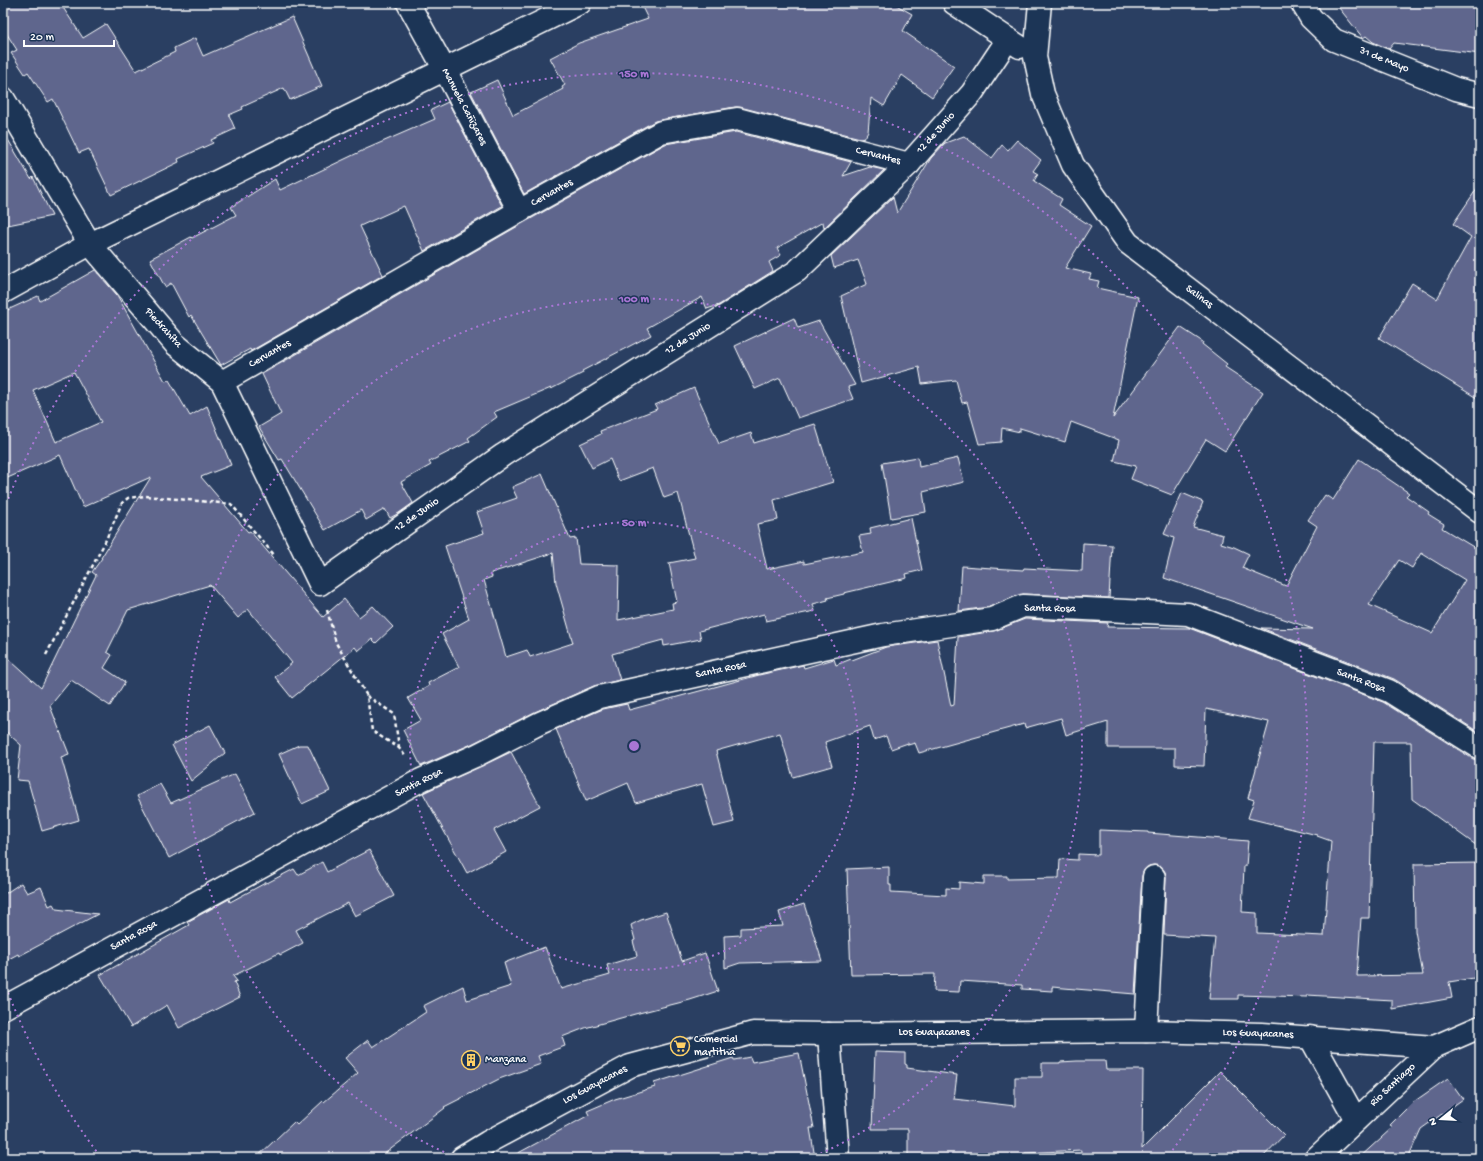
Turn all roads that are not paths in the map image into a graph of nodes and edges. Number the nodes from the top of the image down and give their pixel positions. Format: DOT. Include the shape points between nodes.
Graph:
graph roads {
  1 [pos="408,3"];
  2 [pos="580,3"];
  3 [pos="954,3"];
  4 [pos="1040,3"];
  5 [pos="1302,3"];
  6 [pos="1008,39"];
  7 [pos="1034,57"];
  8 [pos="445,70"];
  9 [pos="1480,78"];
  10 [pos="1456,90"];
  11 [pos="1480,95"];
  12 [pos="3,98"];
  13 [pos="909,164"];
  14 [pos="518,211"];
  15 [pos="90,244"];
  16 [pos="3,292"];
  17 [pos="222,382"];
  18 [pos="1480,512"];
  19 [pos="320,584"];
  20 [pos="1480,748"];
  21 [pos="1154,877"];
  22 [pos="3,1008"];
  23 [pos="1480,1027"];
  24 [pos="1146,1031"];
  25 [pos="828,1034"];
  26 [pos="1310,1037"];
  27 [pos="1434,1047"];
  28 [pos="1356,1120"];
  29 [pos="462,1158"];
  30 [pos="838,1158"];
  31 [pos="1316,1158"];
  1 -- 8 [label="street, Manuela Cañizares"];
  2 -- 8 [label="street"];
  3 -- 6 [label="street"];
  4 -- 7 [label="street, Salinas"];
  5 -- 10 [label="street, 31 de Mayo" via="1311,18 1334,40"];
  6 -- 7 [label="street"];
  6 -- 13 [label="street, 12 de Junio" via="972,93"];
  7 -- 18 [label="street, Salinas" via="1043,94 1073,165 1128,242"];
  8 -- 14 [label="street, Manuela Cañizares"];
  8 -- 15 [label="street"];
  9 -- 10 [label="street"];
  10 -- 11 [label="street, 31 de Mayo"];
  12 -- 15 [label="street, Piedrahíta"];
  13 -- 14 [label="street, Cervantes" via="737,119 661,132"];
  13 -- 19 [label="street, 12 de Junio" via="797,271 503,455"];
  14 -- 17 [label="street, Cervantes"];
  15 -- 16 [label="street"];
  15 -- 17 [label="street, Piedrahíta" via="175,344"];
  17 -- 19 [label="street, Piedrahíta"];
  20 -- 22 [label="street, Santa Rosa" via="1389,692 1188,614 1023,606 992,619 884,635 599,697 421,780"];
  21 -- 24 [label="street"];
  23 -- 27 [label="street, Rio Santiago"];
  24 -- 25 [label="street, Los Guayacanes"];
  24 -- 26 [label="street, Los Guayacanes"];
  25 -- 29 [label="street, Los Guayacanes" via="753,1033 630,1066"];
  25 -- 30 [label="street"];
  26 -- 27 [label="street, Los Guayacanes"];
  26 -- 28 [label="street"];
  27 -- 28 [label="street, Rio Santiago"];
  28 -- 31 [label="street, Rio Santiago"];
}
